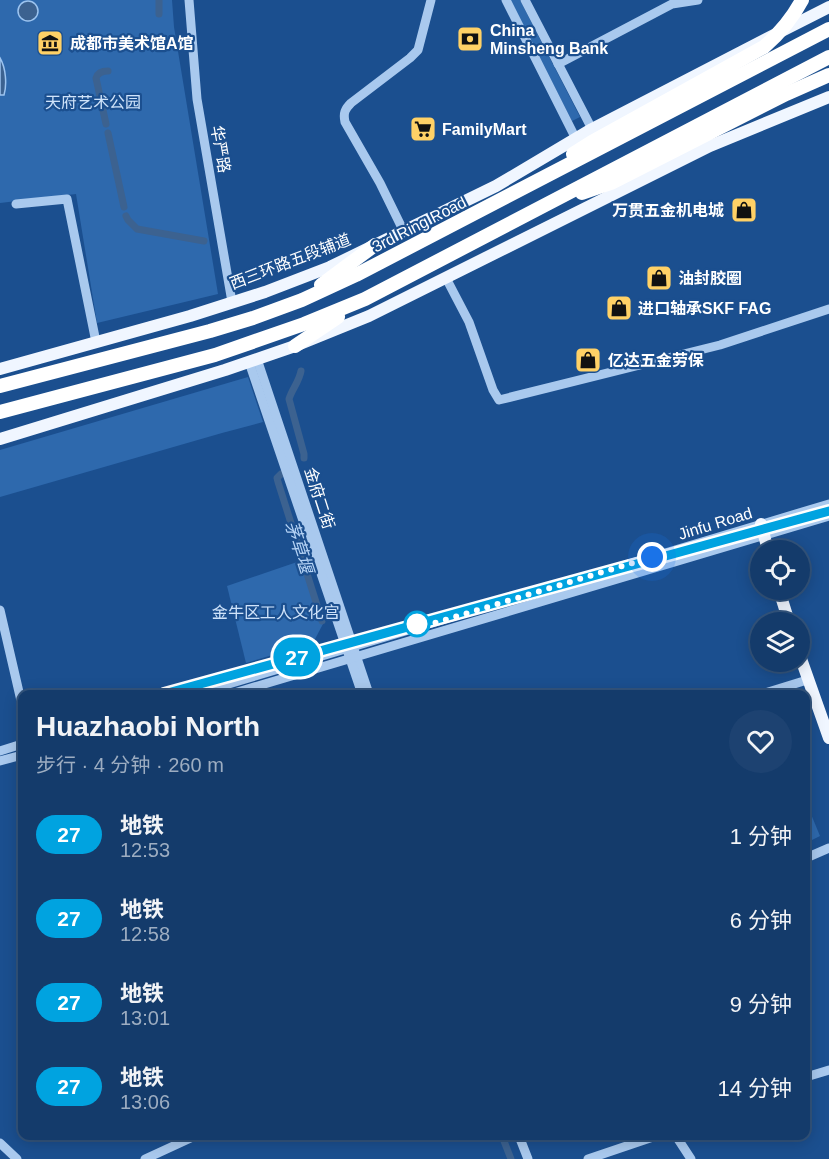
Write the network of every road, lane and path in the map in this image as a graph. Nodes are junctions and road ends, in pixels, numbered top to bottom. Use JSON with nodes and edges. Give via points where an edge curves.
{"nodes":[{"id":1,"x":189,"y":0,"type":"edge"},
{"id":2,"x":431,"y":0,"type":"edge"},
{"id":3,"x":506,"y":0,"type":"edge"},
{"id":4,"x":525,"y":0,"type":"edge"},
{"id":5,"x":698,"y":0,"type":"edge"},
{"id":6,"x":796,"y":0,"type":"edge"},
{"id":7,"x":802,"y":0,"type":"edge"},
{"id":8,"x":829,"y":7,"type":"edge"},
{"id":9,"x":829,"y":29,"type":"edge"},
{"id":10,"x":766,"y":39,"type":"junction"},
{"id":11,"x":829,"y":57,"type":"edge"},
{"id":12,"x":558,"y":64,"type":"junction"},
{"id":13,"x":829,"y":75,"type":"edge"},
{"id":14,"x":829,"y":80,"type":"edge"},
{"id":15,"x":786,"y":94,"type":"junction"},
{"id":16,"x":829,"y":97,"type":"edge"},
{"id":17,"x":592,"y":136,"type":"junction"},
{"id":18,"x":576,"y":139,"type":"junction"},
{"id":19,"x":518,"y":192,"type":"junction"},
{"id":20,"x":16,"y":204,"type":"dead end"},
{"id":21,"x":527,"y":214,"type":"junction"},
{"id":22,"x":403,"y":230,"type":"junction"},
{"id":23,"x":375,"y":244,"type":"junction"},
{"id":24,"x":446,"y":278,"type":"junction"},
{"id":25,"x":365,"y":299,"type":"junction"},
{"id":26,"x":302,"y":300,"type":"junction"},
{"id":27,"x":232,"y":302,"type":"junction"},
{"id":28,"x":829,"y":309,"type":"edge"},
{"id":29,"x":96,"y":342,"type":"junction"},
{"id":30,"x":295,"y":346,"type":"junction"},
{"id":31,"x":253,"y":360,"type":"junction"},
{"id":32,"x":0,"y":369,"type":"edge"},
{"id":33,"x":0,"y":386,"type":"edge"},
{"id":34,"x":30,"y":405,"type":"junction"},
{"id":35,"x":0,"y":412,"type":"edge"},
{"id":36,"x":0,"y":421,"type":"edge"},
{"id":37,"x":0,"y":439,"type":"edge"},
{"id":38,"x":829,"y":504,"type":"edge"},
{"id":39,"x":829,"y":516,"type":"edge"},
{"id":40,"x":763,"y":530,"type":"junction"},
{"id":41,"x":766,"y":540,"type":"edge"},
{"id":42,"x":0,"y":610,"type":"edge"},
{"id":43,"x":352,"y":653,"type":"junction"},
{"id":44,"x":805,"y":672,"type":"edge"},
{"id":45,"x":807,"y":680,"type":"junction"},
{"id":46,"x":19,"y":690,"type":"edge"},
{"id":47,"x":210,"y":690,"type":"edge"},
{"id":48,"x":243,"y":690,"type":"edge"},
{"id":49,"x":361,"y":690,"type":"edge"},
{"id":50,"x":367,"y":690,"type":"edge"},
{"id":51,"x":775,"y":690,"type":"edge"},
{"id":52,"x":829,"y":738,"type":"edge"},
{"id":53,"x":18,"y":745,"type":"edge"},
{"id":54,"x":0,"y":751,"type":"edge"},
{"id":55,"x":18,"y":756,"type":"edge"},
{"id":56,"x":0,"y":761,"type":"edge"},
{"id":57,"x":829,"y":848,"type":"edge"},
{"id":58,"x":810,"y":856,"type":"edge"},
{"id":59,"x":829,"y":1070,"type":"edge"},
{"id":60,"x":810,"y":1076,"type":"edge"},
{"id":61,"x":186,"y":1140,"type":"edge"},
{"id":62,"x":514,"y":1140,"type":"edge"},
{"id":63,"x":521,"y":1140,"type":"edge"},
{"id":64,"x":644,"y":1140,"type":"edge"},
{"id":65,"x":679,"y":1140,"type":"edge"},
{"id":66,"x":0,"y":1143,"type":"edge"},
{"id":67,"x":17,"y":1159,"type":"edge"},
{"id":68,"x":145,"y":1159,"type":"edge"},
{"id":69,"x":522,"y":1159,"type":"edge"},
{"id":70,"x":528,"y":1159,"type":"edge"},
{"id":71,"x":588,"y":1159,"type":"edge"},
{"id":72,"x":691,"y":1159,"type":"edge"}],
"edges":[{"from":1,"to":27,"type":"street","name":"华严路","via":[[197,99]]},
{"from":2,"to":22,"type":"street","via":[[418,50],[351,103],[344,116]]},
{"from":3,"to":18,"type":"street"},
{"from":4,"to":12,"type":"street"},
{"from":5,"to":12,"type":"street","via":[[672,4]]},
{"from":6,"to":10,"type":"street"},
{"from":7,"to":17,"type":"highway","via":[[793,17],[764,47]]},
{"from":8,"to":10,"type":"main road","name":"西三环路五段辅道"},
{"from":9,"to":19,"type":"highway","name":"3rd Ring Road"},
{"from":10,"to":17,"type":"main road","name":"西三环路五段辅道"},
{"from":11,"to":21,"type":"highway"},
{"from":12,"to":17,"type":"street"},
{"from":13,"to":15,"type":"highway"},
{"from":14,"to":15,"type":"highway"},
{"from":15,"to":21,"type":"highway","via":[[611,183]]},
{"from":16,"to":24,"type":"main road","via":[[710,146]]},
{"from":17,"to":18,"type":"main road","name":"西三环路五段辅道"},
{"from":17,"to":19,"type":"highway"},
{"from":18,"to":22,"type":"main road","name":"西三环路五段辅道","via":[[496,186]]},
{"from":19,"to":26,"type":"highway","name":"3rd Ring Road"},
{"from":20,"to":29,"type":"street","via":[[68,199]]},
{"from":21,"to":25,"type":"highway"},
{"from":22,"to":23,"type":"main road","name":"西三环路五段辅道"},
{"from":23,"to":26,"type":"highway"},
{"from":23,"to":27,"type":"main road","name":"西三环路五段辅道","via":[[330,267]]},
{"from":24,"to":28,"type":"street","via":[[469,322],[499,400],[720,345]]},
{"from":24,"to":30,"type":"main road","via":[[369,316]]},
{"from":25,"to":30,"type":"highway"},
{"from":25,"to":34,"type":"highway","via":[[215,355]]},
{"from":26,"to":33,"type":"highway","name":"3rd Ring Road","via":[[253,318]]},
{"from":27,"to":29,"type":"main road","name":"西三环路五段辅道"},
{"from":29,"to":32,"type":"main road","name":"西三环路五段辅道"},
{"from":30,"to":31,"type":"main road"},
{"from":31,"to":37,"type":"main road"},
{"from":31,"to":43,"type":"street","name":"金府二街","via":[[289,482]]},
{"from":34,"to":35,"type":"highway"},
{"from":34,"to":36,"type":"highway"},
{"from":38,"to":40,"type":"street","name":"Jinfu Road"},
{"from":39,"to":40,"type":"street","name":"Jinfu Road"},
{"from":40,"to":41,"type":"main road"},
{"from":40,"to":43,"type":"street","name":"Jinfu Road"},
{"from":42,"to":46,"type":"street"},
{"from":43,"to":47,"type":"street","name":"Jinfu Road"},
{"from":43,"to":48,"type":"street","name":"Jinfu Road"},
{"from":43,"to":49,"type":"street"},
{"from":43,"to":50,"type":"street"},
{"from":44,"to":45,"type":"main road"},
{"from":45,"to":51,"type":"street"},
{"from":45,"to":52,"type":"main road"},
{"from":53,"to":54,"type":"street"},
{"from":55,"to":56,"type":"street"},
{"from":57,"to":58,"type":"street"},
{"from":59,"to":60,"type":"street"},
{"from":61,"to":68,"type":"street"},
{"from":62,"to":69,"type":"street"},
{"from":63,"to":70,"type":"street"},
{"from":64,"to":71,"type":"street"},
{"from":65,"to":72,"type":"street"},
{"from":66,"to":67,"type":"street"}]}
